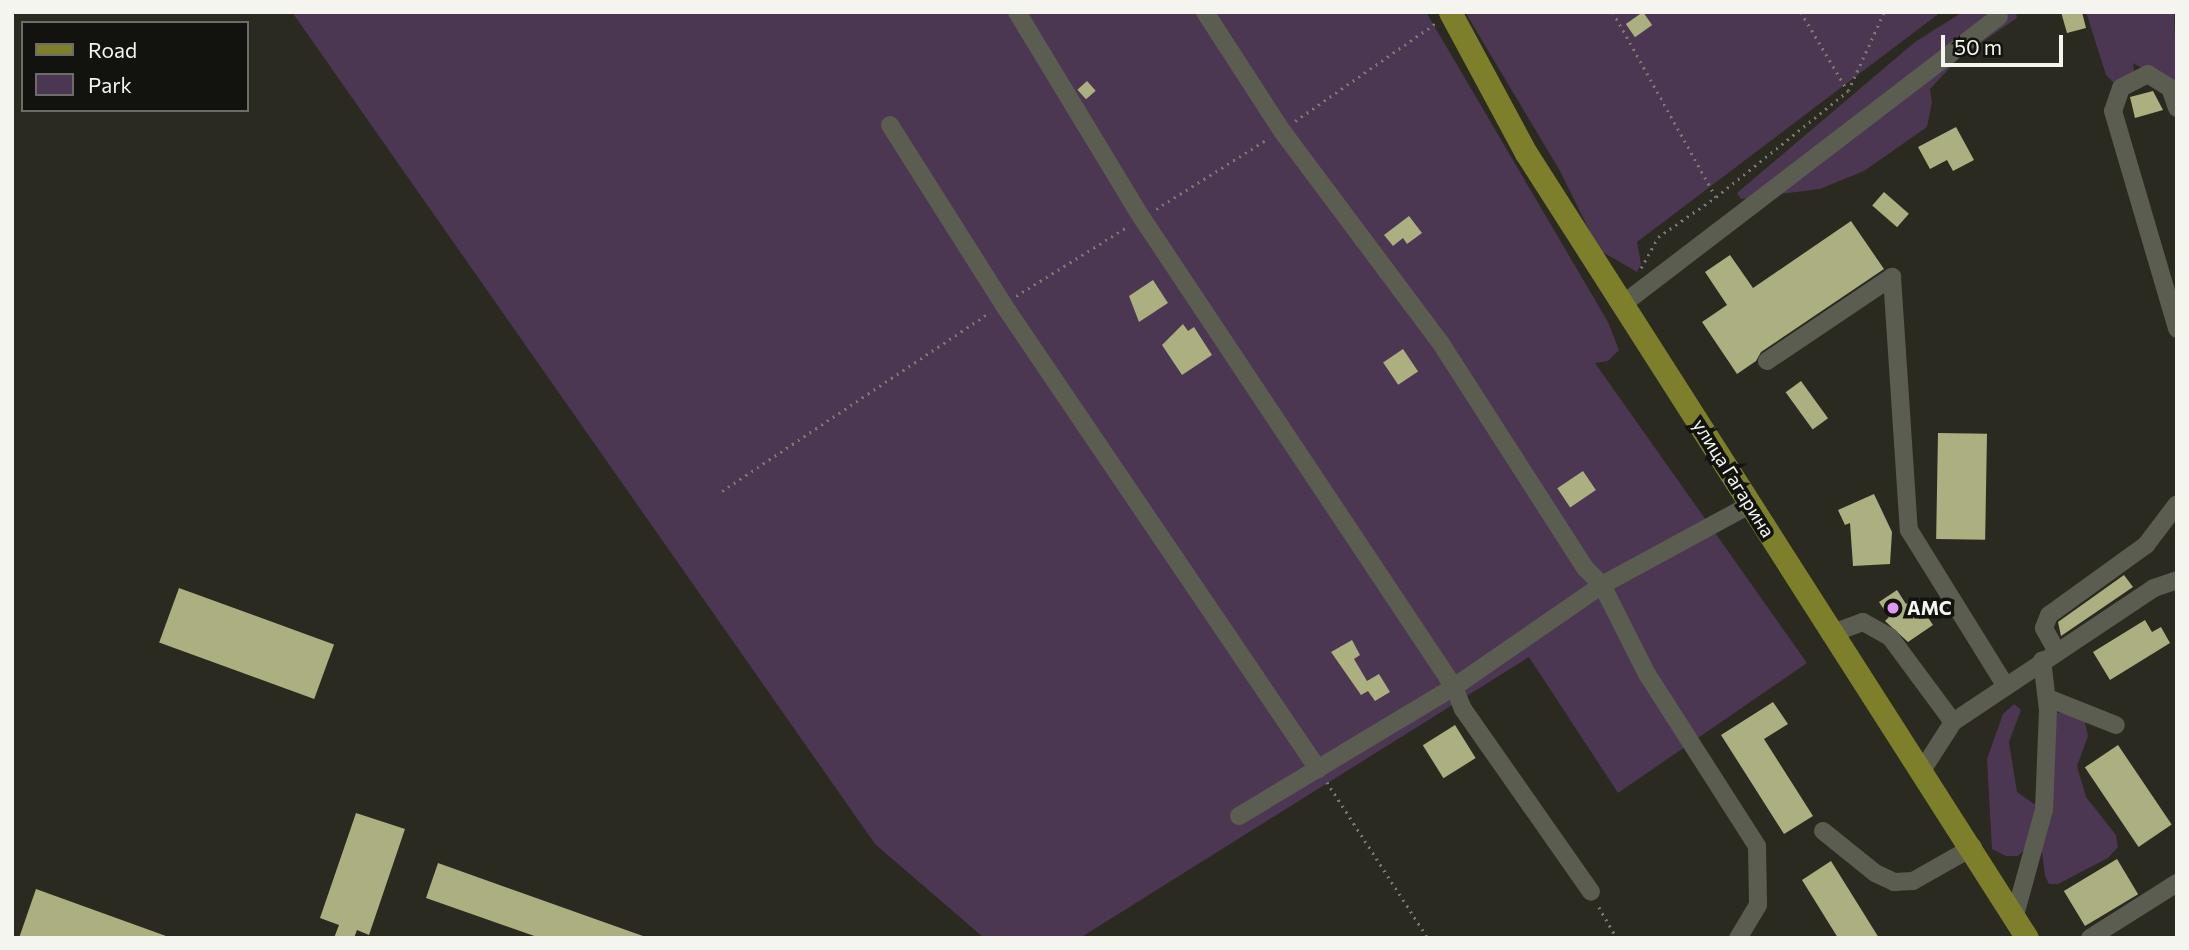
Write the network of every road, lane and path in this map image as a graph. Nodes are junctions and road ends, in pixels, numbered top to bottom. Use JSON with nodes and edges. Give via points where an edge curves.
{"nodes":[{"id":1,"x":1017,"y":12,"type":"edge"},
{"id":2,"x":1205,"y":12,"type":"edge"},
{"id":3,"x":1614,"y":12,"type":"edge"},
{"id":4,"x":1801,"y":12,"type":"edge"},
{"id":5,"x":1884,"y":12,"type":"edge"},
{"id":6,"x":1450,"y":13,"type":"edge"},
{"id":7,"x":1999,"y":17,"type":"dead end"},
{"id":8,"x":1848,"y":91,"type":"junction"},
{"id":9,"x":2177,"y":108,"type":"edge"},
{"id":10,"x":890,"y":125,"type":"dead end"},
{"id":11,"x":1282,"y":131,"type":"junction"},
{"id":12,"x":1716,"y":197,"type":"junction"},
{"id":13,"x":1142,"y":218,"type":"junction"},
{"id":14,"x":1644,"y":288,"type":"junction"},
{"id":15,"x":1003,"y":304,"type":"junction"},
{"id":16,"x":1623,"y":304,"type":"junction"},
{"id":17,"x":2177,"y":329,"type":"edge"},
{"id":18,"x":1767,"y":361,"type":"dead end"},
{"id":19,"x":722,"y":491,"type":"dead end"},
{"id":20,"x":1751,"y":504,"type":"junction"},
{"id":21,"x":2177,"y":504,"type":"edge"},
{"id":22,"x":2176,"y":579,"type":"edge"},
{"id":23,"x":1602,"y":586,"type":"junction"},
{"id":24,"x":1830,"y":634,"type":"junction"},
{"id":25,"x":2049,"y":655,"type":"junction"},
{"id":26,"x":2005,"y":685,"type":"junction"},
{"id":27,"x":1454,"y":687,"type":"junction"},
{"id":28,"x":2048,"y":698,"type":"junction"},
{"id":29,"x":1953,"y":722,"type":"junction"},
{"id":30,"x":2116,"y":725,"type":"dead end"},
{"id":31,"x":1318,"y":769,"type":"junction"},
{"id":32,"x":1923,"y":769,"type":"junction"},
{"id":33,"x":1239,"y":816,"type":"dead end"},
{"id":34,"x":1823,"y":831,"type":"dead end"},
{"id":35,"x":1973,"y":847,"type":"junction"},
{"id":36,"x":2177,"y":883,"type":"edge"},
{"id":37,"x":1591,"y":892,"type":"joint"},
{"id":38,"x":2015,"y":915,"type":"junction"},
{"id":39,"x":1428,"y":938,"type":"edge"},
{"id":40,"x":1617,"y":938,"type":"edge"},
{"id":41,"x":1738,"y":938,"type":"edge"},
{"id":42,"x":2027,"y":938,"type":"edge"},
{"id":43,"x":2090,"y":938,"type":"edge"}],
"edges":[{"from":1,"to":13,"type":"street"},
{"from":2,"to":11,"type":"street"},
{"from":3,"to":12,"type":"path"},
{"from":4,"to":8,"type":"path"},
{"from":5,"to":8,"type":"path"},
{"from":6,"to":11,"type":"path"},
{"from":6,"to":16,"type":"main road","name":"улица Гагарина","via":[[1526,153]]},
{"from":7,"to":14,"type":"street"},
{"from":8,"to":12,"type":"path"},
{"from":9,"to":17,"type":"street","via":[[2170,88],[2148,74],[2121,88],[2113,111]]},
{"from":10,"to":15,"type":"street"},
{"from":11,"to":13,"type":"path"},
{"from":11,"to":23,"type":"street","via":[[1440,342],[1585,568]]},
{"from":12,"to":14,"type":"path","via":[[1658,237],[1641,264]]},
{"from":13,"to":15,"type":"path"},
{"from":13,"to":27,"type":"street"},
{"from":14,"to":16,"type":"street"},
{"from":15,"to":19,"type":"path"},
{"from":15,"to":31,"type":"street"},
{"from":16,"to":20,"type":"main road","name":"улица Гагарина"},
{"from":18,"to":26,"type":"street","via":[[1892,277],[1909,530]]},
{"from":20,"to":23,"type":"street"},
{"from":20,"to":24,"type":"main road","name":"улица Гагарина"},
{"from":21,"to":25,"type":"street","via":[[2146,545],[2049,615],[2044,628]]},
{"from":22,"to":25,"type":"street","via":[[2154,588]]},
{"from":23,"to":27,"type":"street"},
{"from":23,"to":41,"type":"street","via":[[1647,674],[1757,846],[1758,905]]},
{"from":24,"to":29,"type":"street","via":[[1863,622],[1890,637]]},
{"from":24,"to":32,"type":"main road","name":"улица Гагарина"},
{"from":25,"to":26,"type":"street"},
{"from":25,"to":28,"type":"street"},
{"from":26,"to":29,"type":"street"},
{"from":27,"to":31,"type":"street"},
{"from":27,"to":37,"type":"street","via":[[1463,709]]},
{"from":28,"to":30,"type":"street","via":[[2073,704]]},
{"from":28,"to":38,"type":"street","via":[[2044,810]]},
{"from":29,"to":32,"type":"street"},
{"from":31,"to":33,"type":"street"},
{"from":31,"to":39,"type":"path"},
{"from":32,"to":35,"type":"main road","name":"улица Гагарина"},
{"from":34,"to":35,"type":"street","via":[[1875,873],[1894,882],[1913,881]]},
{"from":35,"to":38,"type":"main road","name":"улица Гагарина"},
{"from":36,"to":43,"type":"street"},
{"from":37,"to":40,"type":"path"},
{"from":38,"to":42,"type":"main road","name":"улица Гагарина"}]}
